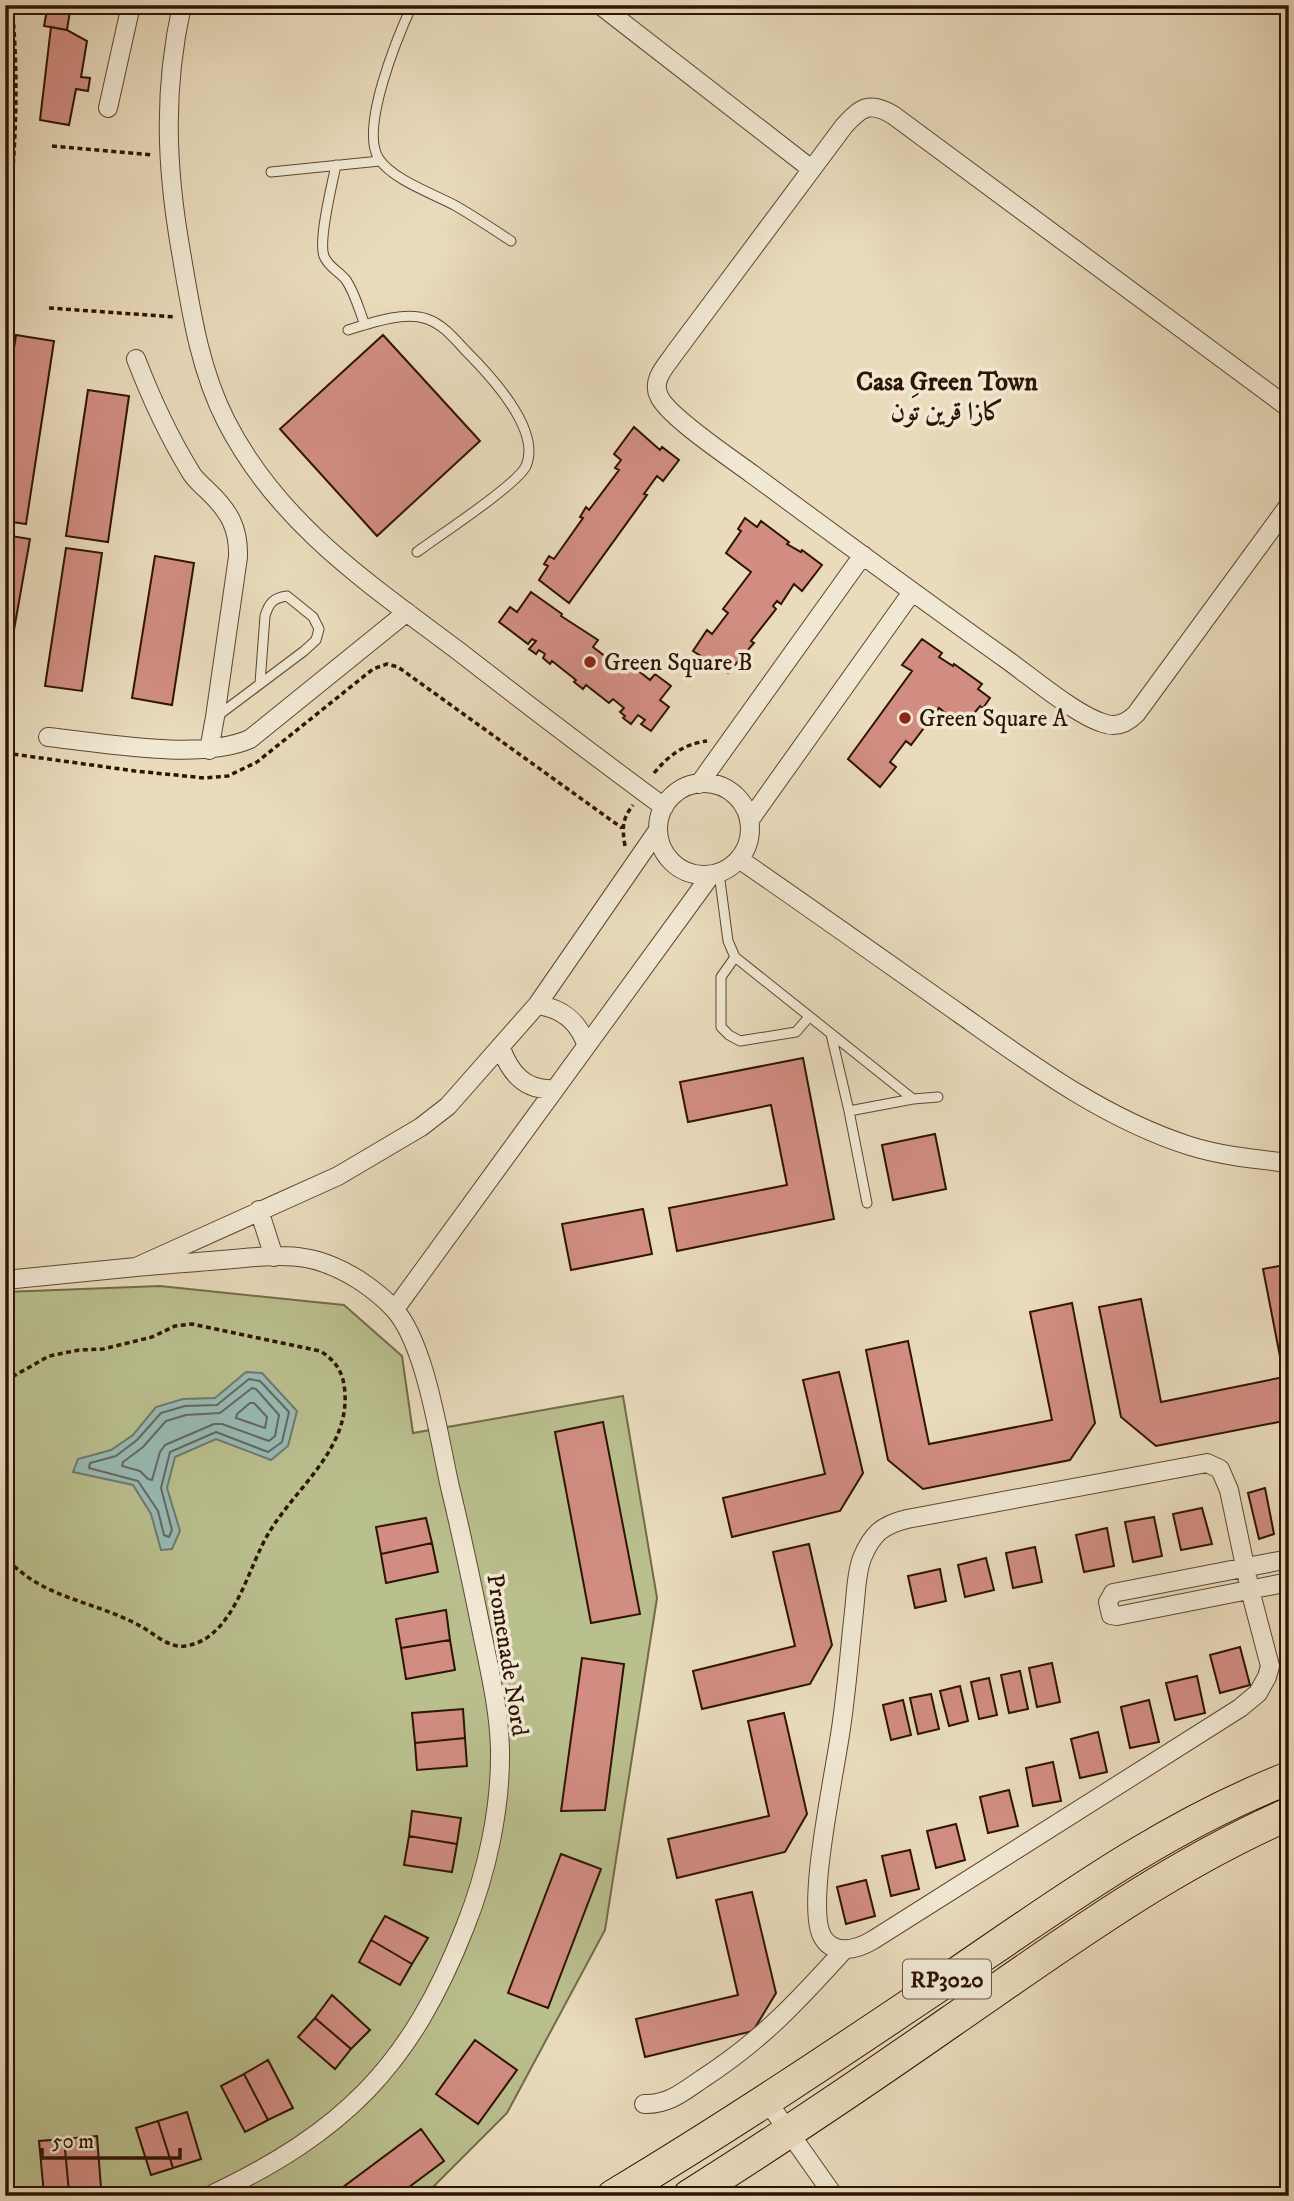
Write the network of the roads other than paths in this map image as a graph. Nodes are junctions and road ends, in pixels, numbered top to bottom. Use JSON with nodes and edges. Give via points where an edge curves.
{"nodes":[{"id":1,"x":131,"y":5,"type":"edge"},
{"id":2,"x":182,"y":5,"type":"edge"},
{"id":3,"x":412,"y":5,"type":"edge"},
{"id":4,"x":600,"y":5,"type":"edge"},
{"id":5,"x":108,"y":108,"type":"dead end"},
{"id":6,"x":380,"y":161,"type":"junction"},
{"id":7,"x":336,"y":165,"type":"junction"},
{"id":8,"x":810,"y":169,"type":"junction"},
{"id":9,"x":271,"y":172,"type":"dead end"},
{"id":10,"x":511,"y":241,"type":"dead end"},
{"id":11,"x":365,"y":325,"type":"junction"},
{"id":12,"x":348,"y":330,"type":"dead end"},
{"id":13,"x":136,"y":359,"type":"dead end"},
{"id":14,"x":1289,"y":408,"type":"edge"},
{"id":15,"x":1286,"y":514,"type":"edge"},
{"id":16,"x":417,"y":552,"type":"dead end"},
{"id":17,"x":863,"y":555,"type":"junction"},
{"id":18,"x":912,"y":592,"type":"junction"},
{"id":19,"x":407,"y":612,"type":"junction"},
{"id":20,"x":260,"y":683,"type":"junction"},
{"id":21,"x":215,"y":717,"type":"junction"},
{"id":22,"x":48,"y":737,"type":"dead end"},
{"id":23,"x":209,"y":750,"type":"junction"},
{"id":24,"x":699,"y":784,"type":"junction"},
{"id":25,"x":664,"y":807,"type":"junction"},
{"id":26,"x":749,"y":821,"type":"junction"},
{"id":27,"x":658,"y":830,"type":"junction"},
{"id":28,"x":738,"y":859,"type":"junction"},
{"id":29,"x":715,"y":874,"type":"junction"},
{"id":30,"x":736,"y":957,"type":"junction"},
{"id":31,"x":537,"y":1005,"type":"junction"},
{"id":32,"x":809,"y":1017,"type":"junction"},
{"id":33,"x":831,"y":1034,"type":"junction"},
{"id":34,"x":586,"y":1044,"type":"junction"},
{"id":35,"x":501,"y":1048,"type":"junction"},
{"id":36,"x":554,"y":1089,"type":"junction"},
{"id":37,"x":937,"y":1097,"type":"dead end"},
{"id":38,"x":913,"y":1099,"type":"junction"},
{"id":39,"x":849,"y":1111,"type":"junction"},
{"id":40,"x":1289,"y":1163,"type":"edge"},
{"id":41,"x":867,"y":1203,"type":"dead end"},
{"id":42,"x":259,"y":1210,"type":"junction"},
{"id":43,"x":274,"y":1257,"type":"junction"},
{"id":44,"x":136,"y":1267,"type":"junction"},
{"id":45,"x":5,"y":1280,"type":"edge"},
{"id":46,"x":395,"y":1309,"type":"junction"},
{"id":47,"x":1289,"y":1559,"type":"edge"},
{"id":48,"x":1246,"y":1568,"type":"junction"},
{"id":49,"x":1289,"y":1582,"type":"edge"},
{"id":50,"x":1250,"y":1590,"type":"junction"},
{"id":51,"x":1289,"y":1778,"type":"edge"},
{"id":52,"x":1289,"y":1814,"type":"edge"},
{"id":53,"x":844,"y":1950,"type":"junction"},
{"id":54,"x":767,"y":2101,"type":"junction"},
{"id":55,"x":644,"y":2104,"type":"dead end"},
{"id":56,"x":789,"y":2133,"type":"junction"},
{"id":57,"x":209,"y":2196,"type":"edge"},
{"id":58,"x":613,"y":2196,"type":"edge"},
{"id":59,"x":689,"y":2196,"type":"edge"},
{"id":60,"x":834,"y":2196,"type":"edge"}],
"edges":[{"from":1,"to":5,"type":"street"},
{"from":2,"to":19,"type":"street","via":[[168,99],[169,156],[179,240],[202,358],[225,420],[256,472],[324,547]]},
{"from":3,"to":6,"type":"lane","via":[[387,72],[372,131]]},
{"from":4,"to":8,"type":"street"},
{"from":6,"to":7,"type":"lane"},
{"from":6,"to":10,"type":"lane"},
{"from":7,"to":9,"type":"lane"},
{"from":7,"to":11,"type":"lane","via":[[323,253],[352,289]]},
{"from":8,"to":14,"type":"street","via":[[853,115],[865,108],[884,109]]},
{"from":8,"to":17,"type":"street","via":[[674,354],[656,390],[664,405],[700,435]]},
{"from":11,"to":12,"type":"lane"},
{"from":11,"to":16,"type":"lane","via":[[415,316],[438,324],[496,383],[518,417],[529,446],[525,468],[518,477]]},
{"from":13,"to":21,"type":"street","via":[[192,475],[221,503],[236,526],[238,557]]},
{"from":15,"to":18,"type":"street","via":[[1145,702],[1130,720],[1119,725],[1103,723],[1080,711]]},
{"from":17,"to":18,"type":"street"},
{"from":17,"to":24,"type":"street"},
{"from":18,"to":26,"type":"street"},
{"from":19,"to":23,"type":"street","via":[[250,739]]},
{"from":19,"to":25,"type":"street"},
{"from":20,"to":20,"type":"lane","via":[[268,605],[276,597],[287,596],[313,617],[319,629],[316,640]]},
{"from":20,"to":21,"type":"lane"},
{"from":21,"to":23,"type":"street"},
{"from":22,"to":23,"type":"street"},
{"from":24,"to":25,"type":"street","via":[[682,789]]},
{"from":24,"to":26,"type":"street","via":[[731,792]]},
{"from":25,"to":27,"type":"street"},
{"from":26,"to":28,"type":"street","via":[[749,837]]},
{"from":27,"to":29,"type":"street","via":[[661,846],[674,865],[688,873]]},
{"from":27,"to":31,"type":"street"},
{"from":28,"to":29,"type":"street"},
{"from":28,"to":40,"type":"street","via":[[1047,1075],[1105,1110],[1198,1149]]},
{"from":29,"to":30,"type":"lane","via":[[728,941]]},
{"from":29,"to":34,"type":"street"},
{"from":30,"to":32,"type":"lane"},
{"from":30,"to":32,"type":"lane","via":[[721,977],[721,1027],[729,1035],[740,1041],[796,1032]]},
{"from":31,"to":34,"type":"street","via":[[571,1019]]},
{"from":31,"to":35,"type":"street"},
{"from":32,"to":33,"type":"lane"},
{"from":33,"to":38,"type":"lane"},
{"from":33,"to":39,"type":"lane"},
{"from":34,"to":36,"type":"street"},
{"from":35,"to":36,"type":"street","via":[[518,1079]]},
{"from":35,"to":42,"type":"street","via":[[448,1105],[410,1135],[338,1176]]},
{"from":36,"to":46,"type":"street"},
{"from":37,"to":38,"type":"lane"},
{"from":38,"to":39,"type":"lane"},
{"from":39,"to":41,"type":"lane"},
{"from":42,"to":43,"type":"street"},
{"from":42,"to":44,"type":"street"},
{"from":43,"to":44,"type":"street","name":"Promenade Nord"},
{"from":43,"to":46,"type":"street","name":"Promenade Nord","via":[[303,1258],[336,1268]]},
{"from":44,"to":45,"type":"street","name":"Promenade Nord"},
{"from":46,"to":57,"type":"street","name":"Promenade Nord","via":[[415,1341],[422,1368],[494,1692],[499,1767],[488,1857],[447,1973],[415,2032],[389,2067],[336,2119],[297,2149]]},
{"from":47,"to":48,"type":"street"},
{"from":48,"to":50,"type":"street"},
{"from":48,"to":50,"type":"street","via":[[1114,1593],[1108,1602],[1111,1615],[1116,1616]]},
{"from":48,"to":53,"type":"street","via":[[1224,1474],[1207,1463],[907,1518],[881,1529],[859,1568],[842,1723],[819,1868],[821,1936]]},
{"from":49,"to":50,"type":"street"},
{"from":50,"to":53,"type":"street","via":[[1270,1666],[1251,1699],[873,1940]]},
{"from":51,"to":54,"type":"highway","number":"RP3020","via":[[1150,1845]]},
{"from":52,"to":56,"type":"highway","number":"RP3020","via":[[1214,1850],[1079,1932]]},
{"from":53,"to":55,"type":"street","via":[[776,2024],[735,2058],[668,2101]]},
{"from":54,"to":56,"type":"street"},
{"from":54,"to":58,"type":"highway","number":"RP3020"},
{"from":56,"to":59,"type":"highway","number":"RP3020"},
{"from":56,"to":60,"type":"street"}]}
